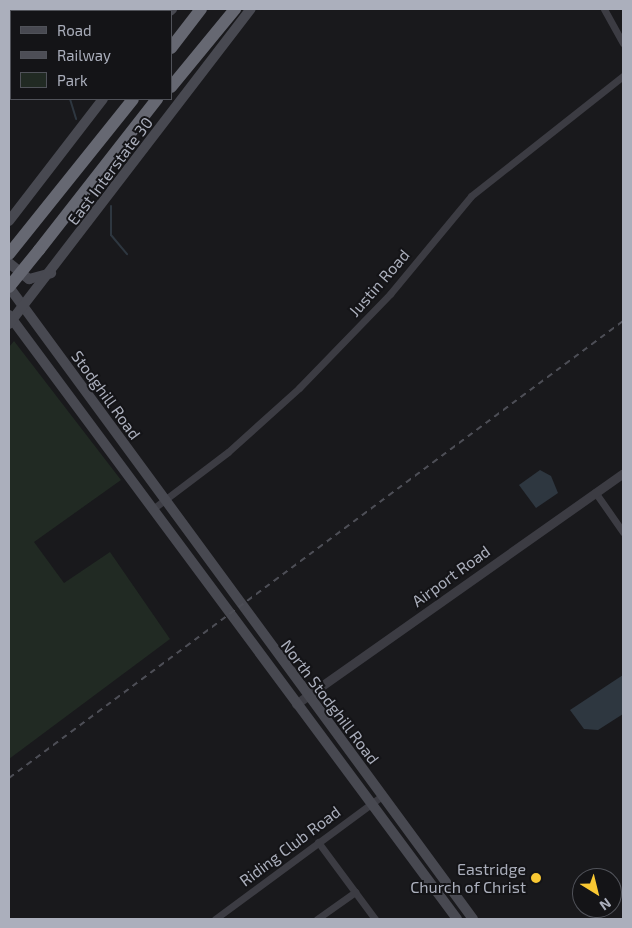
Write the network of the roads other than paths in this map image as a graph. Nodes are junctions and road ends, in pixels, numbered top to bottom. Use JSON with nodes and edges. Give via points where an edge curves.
{"nodes":[{"id":1,"x":190,"y":9,"type":"edge"},
{"id":2,"x":201,"y":9,"type":"edge"},
{"id":3,"x":226,"y":9,"type":"edge"},
{"id":4,"x":235,"y":9,"type":"edge"},
{"id":5,"x":251,"y":9,"type":"edge"},
{"id":6,"x":604,"y":9,"type":"edge"},
{"id":7,"x":172,"y":35,"type":"edge"},
{"id":8,"x":623,"y":43,"type":"edge"},
{"id":9,"x":172,"y":47,"type":"edge"},
{"id":10,"x":623,"y":76,"type":"edge"},
{"id":11,"x":172,"y":79,"type":"edge"},
{"id":12,"x":172,"y":86,"type":"edge"},
{"id":13,"x":102,"y":100,"type":"edge"},
{"id":14,"x":132,"y":100,"type":"edge"},
{"id":15,"x":156,"y":100,"type":"edge"},
{"id":16,"x":161,"y":100,"type":"edge"},
{"id":17,"x":126,"y":138,"type":"junction"},
{"id":18,"x":9,"y":221,"type":"edge"},
{"id":19,"x":9,"y":254,"type":"edge"},
{"id":20,"x":9,"y":263,"type":"edge"},
{"id":21,"x":52,"y":273,"type":"junction"},
{"id":22,"x":9,"y":287,"type":"edge"},
{"id":23,"x":24,"y":307,"type":"junction"},
{"id":24,"x":10,"y":320,"type":"edge"},
{"id":25,"x":623,"y":473,"type":"edge"},
{"id":26,"x":595,"y":492,"type":"junction"},
{"id":27,"x":164,"y":501,"type":"junction"},
{"id":28,"x":154,"y":508,"type":"junction"},
{"id":29,"x":623,"y":532,"type":"edge"},
{"id":30,"x":307,"y":697,"type":"junction"},
{"id":31,"x":296,"y":704,"type":"junction"},
{"id":32,"x":382,"y":796,"type":"junction"},
{"id":33,"x":372,"y":804,"type":"junction"},
{"id":34,"x":318,"y":842,"type":"junction"},
{"id":35,"x":355,"y":892,"type":"junction"},
{"id":36,"x":215,"y":919,"type":"edge"},
{"id":37,"x":317,"y":919,"type":"edge"},
{"id":38,"x":375,"y":919,"type":"edge"},
{"id":39,"x":458,"y":919,"type":"edge"},
{"id":40,"x":473,"y":919,"type":"edge"}],
"edges":[{"from":1,"to":7,"type":"highway"},
{"from":2,"to":9,"type":"highway"},
{"from":3,"to":11,"type":"highway"},
{"from":4,"to":12,"type":"highway"},
{"from":5,"to":21,"type":"main road","name":"East Interstate 30"},
{"from":6,"to":8,"type":"street"},
{"from":10,"to":27,"type":"street","name":"Justin Road","via":[[471,196],[390,294],[312,376],[228,452]]},
{"from":13,"to":18,"type":"main road"},
{"from":14,"to":19,"type":"highway"},
{"from":15,"to":17,"type":"highway"},
{"from":16,"to":17,"type":"highway"},
{"from":17,"to":22,"type":"highway","bridge":true},
{"from":20,"to":21,"type":"main road","via":[[29,279]]},
{"from":21,"to":23,"type":"main road","name":"East Interstate 30"},
{"from":22,"to":23,"type":"main road","name":"Stodghill Road"},
{"from":23,"to":24,"type":"main road","name":"East Interstate 30"},
{"from":23,"to":27,"type":"main road","name":"Stodghill Road"},
{"from":24,"to":28,"type":"main road","name":"Stodghill Road"},
{"from":25,"to":26,"type":"street","name":"Airport Road"},
{"from":26,"to":29,"type":"street"},
{"from":26,"to":30,"type":"street","name":"Airport Road"},
{"from":27,"to":28,"type":"street","name":"Justin Road"},
{"from":27,"to":30,"type":"main road","name":"North Stodghill Road"},
{"from":28,"to":31,"type":"main road","name":"North Stodghill Road"},
{"from":30,"to":31,"type":"street","name":"Airport Road"},
{"from":30,"to":32,"type":"main road","name":"North Stodghill Road"},
{"from":31,"to":33,"type":"main road","name":"North Stodghill Road"},
{"from":32,"to":33,"type":"street","name":"Riding Club Road"},
{"from":32,"to":40,"type":"main road","name":"North Stodghill Road"},
{"from":33,"to":34,"type":"street","name":"Riding Club Road"},
{"from":33,"to":39,"type":"main road","name":"North Stodghill Road"},
{"from":34,"to":35,"type":"street"},
{"from":34,"to":36,"type":"street","name":"Riding Club Road"},
{"from":35,"to":37,"type":"street"},
{"from":35,"to":38,"type":"street"}]}
